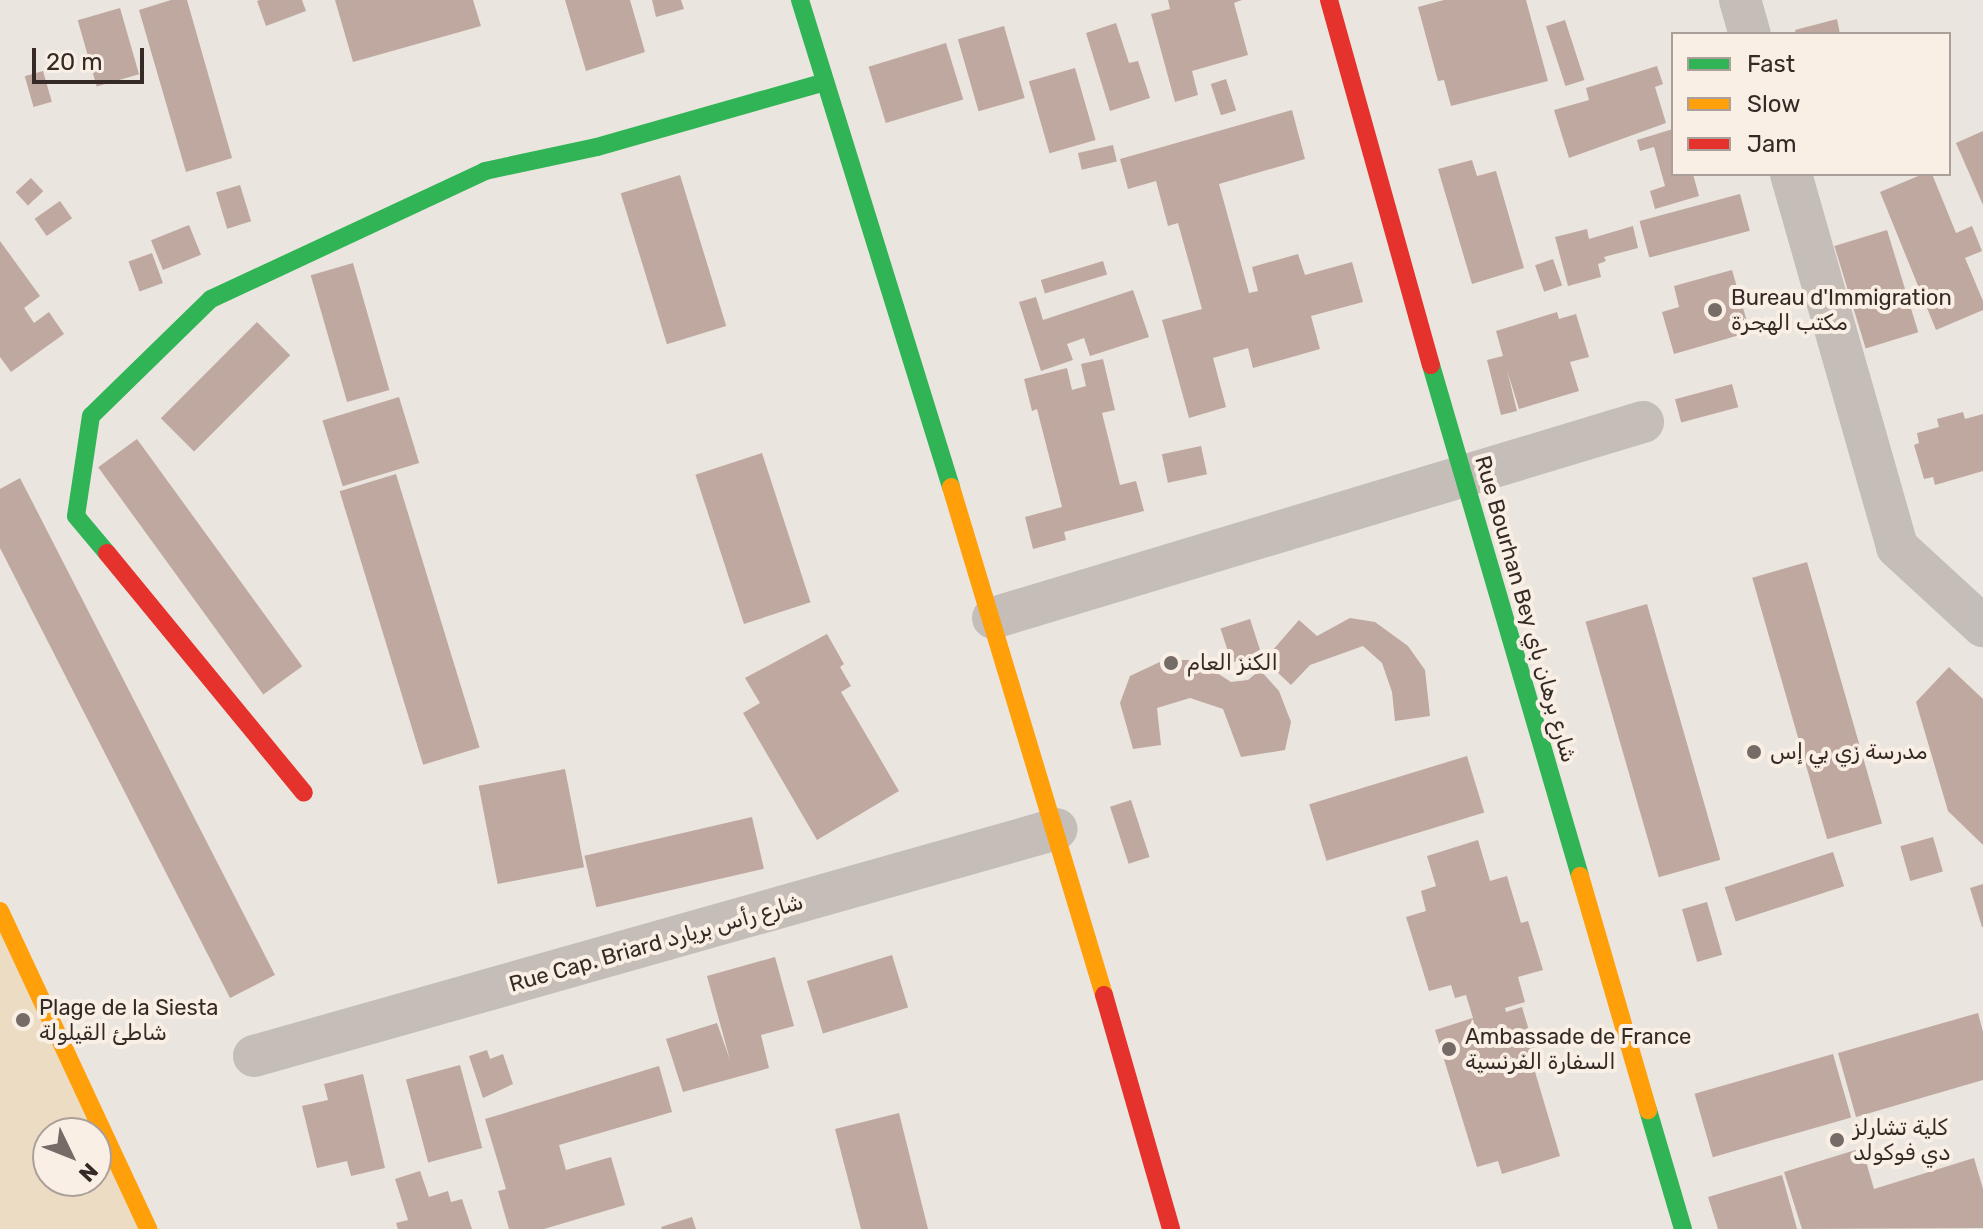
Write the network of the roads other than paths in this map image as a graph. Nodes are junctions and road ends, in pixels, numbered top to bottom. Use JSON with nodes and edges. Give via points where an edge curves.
{"nodes":[{"id":1,"x":800,"y":0,"type":"edge"},
{"id":2,"x":1329,"y":0,"type":"edge"},
{"id":3,"x":1740,"y":0,"type":"edge"},
{"id":4,"x":1749,"y":32,"type":"edge"},
{"id":5,"x":825,"y":82,"type":"junction"},
{"id":6,"x":1792,"y":176,"type":"edge"},
{"id":7,"x":1643,"y":422,"type":"dead end"},
{"id":8,"x":1463,"y":479,"type":"junction"},
{"id":9,"x":993,"y":618,"type":"junction"},
{"id":10,"x":1983,"y":626,"type":"edge"},
{"id":11,"x":304,"y":793,"type":"dead end"},
{"id":12,"x":1057,"y":829,"type":"junction"},
{"id":13,"x":0,"y":911,"type":"edge"},
{"id":14,"x":254,"y":1056,"type":"dead end"},
{"id":15,"x":148,"y":1229,"type":"edge"},
{"id":16,"x":1171,"y":1229,"type":"edge"},
{"id":17,"x":1683,"y":1229,"type":"edge"}],
"edges":[{"from":1,"to":5,"type":"street"},
{"from":2,"to":8,"type":"street","name":"Rue Bourhan Bey شارع برهان باي"},
{"from":3,"to":4,"type":"street"},
{"from":5,"to":9,"type":"street"},
{"from":5,"to":11,"type":"street","via":[[597,147],[485,171],[211,299],[91,416],[76,516]]},
{"from":6,"to":10,"type":"street","via":[[1897,547]]},
{"from":7,"to":8,"type":"street"},
{"from":8,"to":9,"type":"street"},
{"from":8,"to":17,"type":"street","name":"Rue Bourhan Bey شارع برهان باي"},
{"from":9,"to":12,"type":"street"},
{"from":12,"to":14,"type":"street","name":"Rue Cap. Briard شارع رأس بريارد"},
{"from":12,"to":16,"type":"street"},
{"from":13,"to":15,"type":"street"}]}
